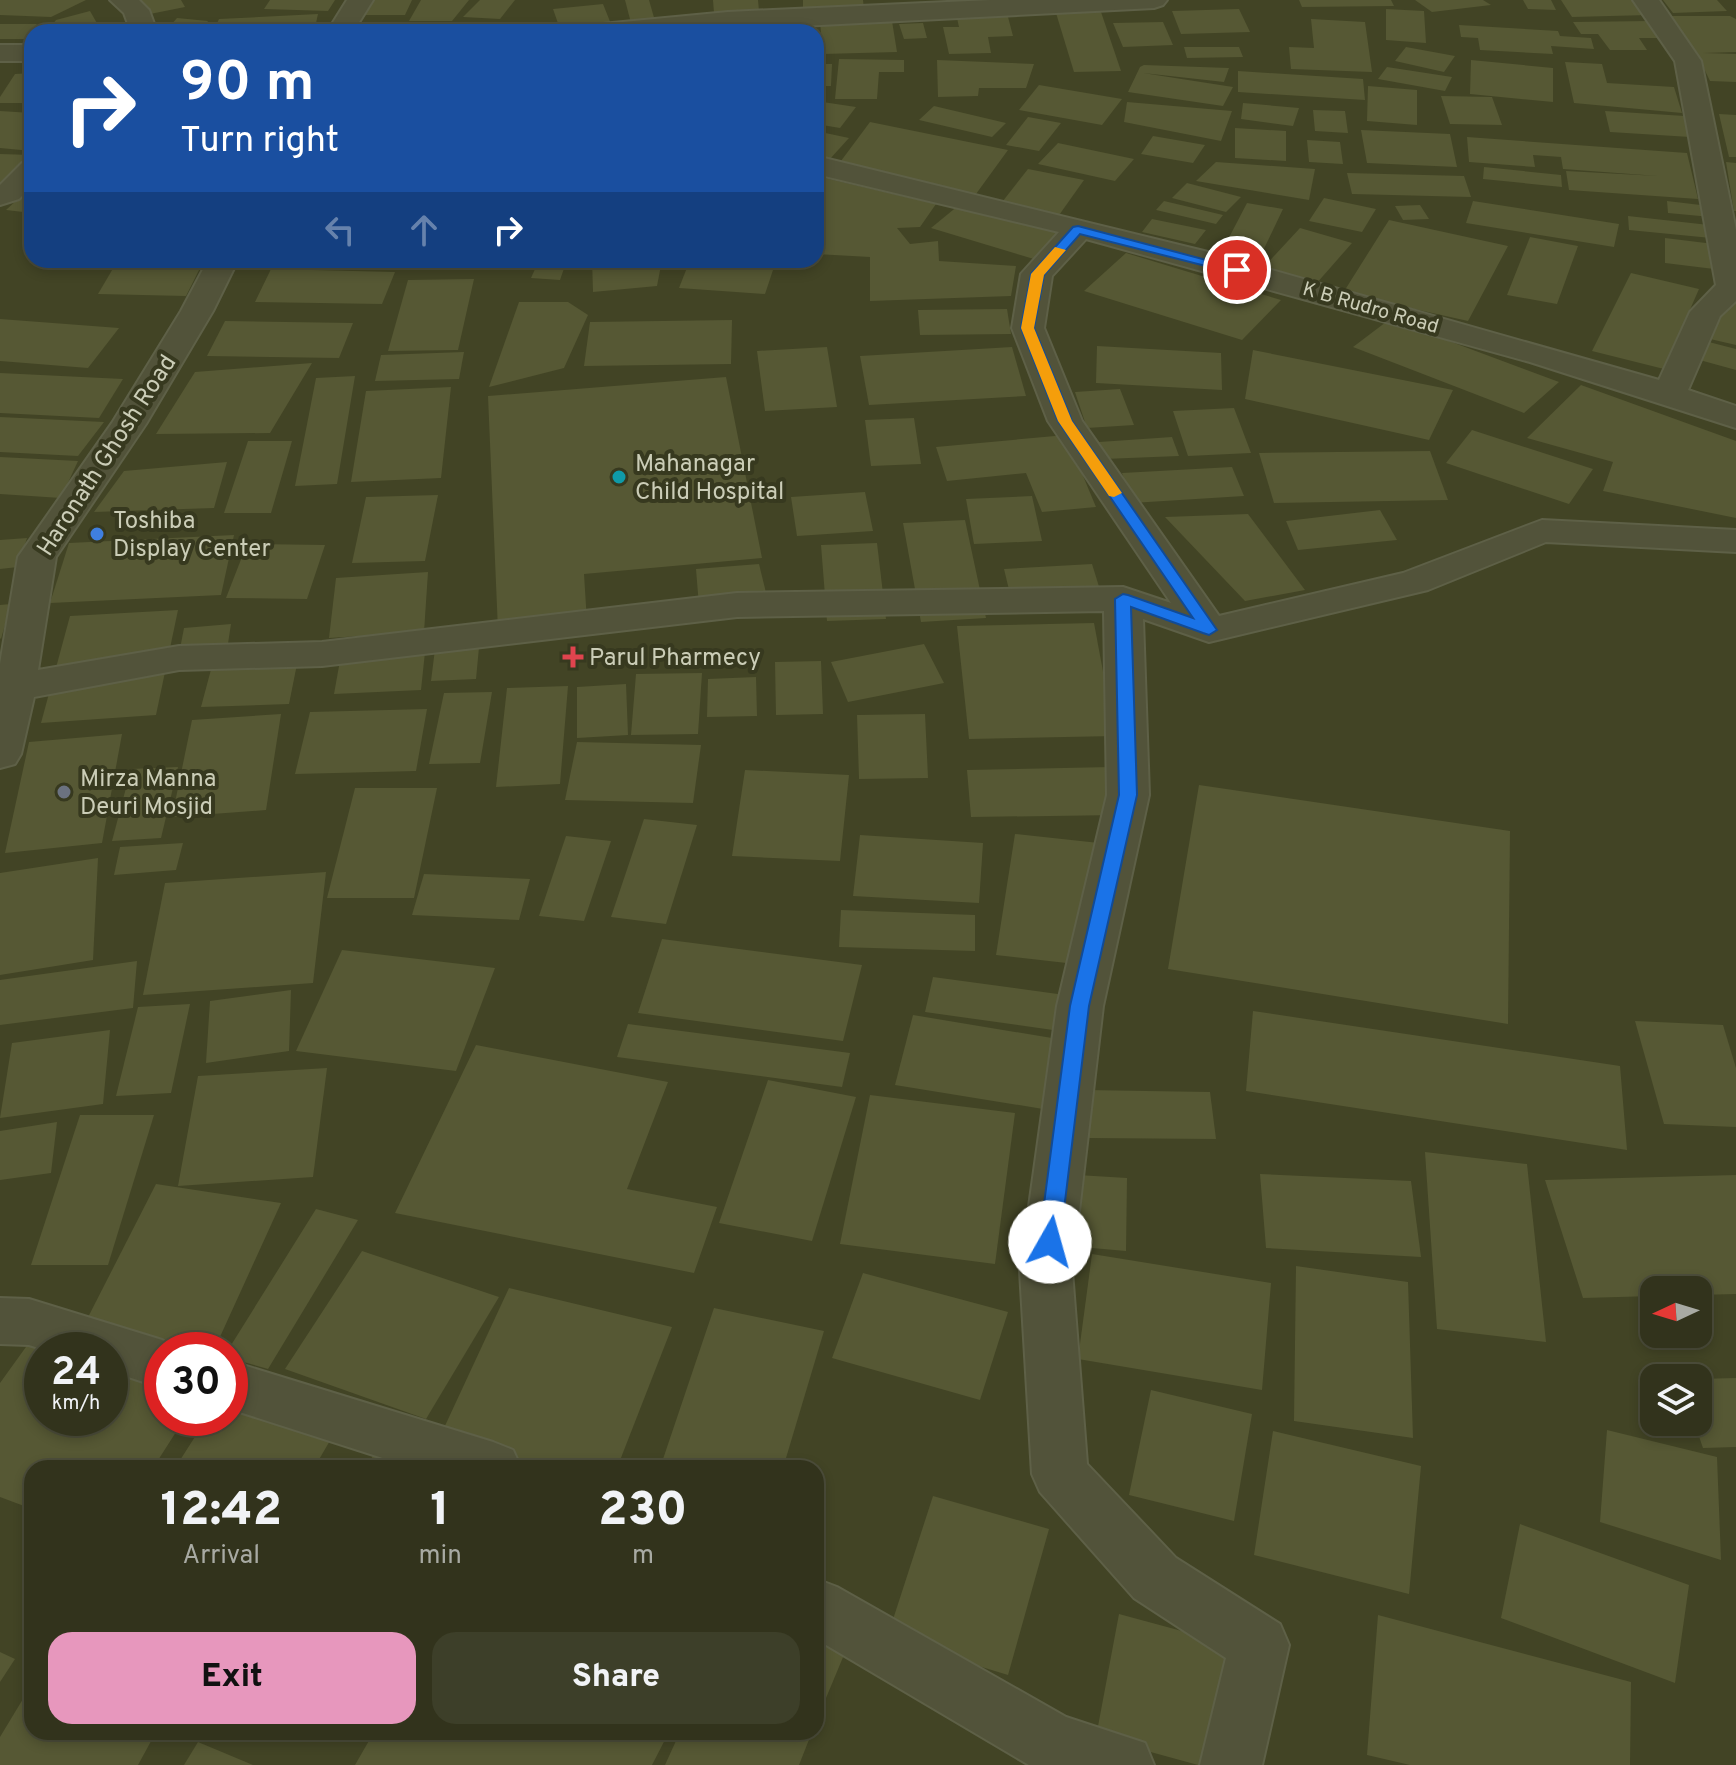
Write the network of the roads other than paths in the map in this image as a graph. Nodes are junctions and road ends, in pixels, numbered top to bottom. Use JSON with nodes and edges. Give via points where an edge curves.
{"nodes":[{"id":1,"x":123,"y":0,"type":"edge"},
{"id":2,"x":360,"y":0,"type":"edge"},
{"id":3,"x":1154,"y":0,"type":"edge"},
{"id":4,"x":1646,"y":0,"type":"edge"},
{"id":5,"x":141,"y":24,"type":"edge"},
{"id":6,"x":345,"y":24,"type":"edge"},
{"id":7,"x":711,"y":24,"type":"edge"},
{"id":8,"x":0,"y":53,"type":"edge"},
{"id":9,"x":24,"y":53,"type":"edge"},
{"id":10,"x":824,"y":167,"type":"edge"},
{"id":11,"x":24,"y":177,"type":"edge"},
{"id":12,"x":0,"y":196,"type":"edge"},
{"id":13,"x":1078,"y":230,"type":"junction"},
{"id":14,"x":219,"y":268,"type":"edge"},
{"id":15,"x":1670,"y":393,"type":"junction"},
{"id":16,"x":1736,"y":418,"type":"edge"},
{"id":17,"x":1736,"y":541,"type":"edge"},
{"id":18,"x":37,"y":557,"type":"junction"},
{"id":19,"x":0,"y":562,"type":"edge"},
{"id":20,"x":1123,"y":599,"type":"junction"},
{"id":21,"x":1209,"y":630,"type":"junction"},
{"id":22,"x":16,"y":687,"type":"junction"},
{"id":23,"x":0,"y":754,"type":"edge"},
{"id":24,"x":0,"y":1321,"type":"edge"},
{"id":25,"x":144,"y":1358,"type":"edge"},
{"id":26,"x":248,"y":1391,"type":"edge"},
{"id":27,"x":468,"y":1460,"type":"edge"},
{"id":28,"x":824,"y":1612,"type":"edge"},
{"id":29,"x":1123,"y":1765,"type":"edge"},
{"id":30,"x":1231,"y":1765,"type":"edge"}],
"edges":[{"from":1,"to":5,"type":"street","via":[[136,10]]},
{"from":2,"to":6,"type":"street"},
{"from":3,"to":7,"type":"street"},
{"from":4,"to":15,"type":"street","via":[[1688,61],[1732,287],[1706,312]]},
{"from":8,"to":9,"type":"street"},
{"from":10,"to":13,"type":"street","name":"K B Rudro Road"},
{"from":11,"to":12,"type":"street"},
{"from":13,"to":15,"type":"street","name":"K B Rudro Road","via":[[1310,289]]},
{"from":13,"to":21,"type":"street","via":[[1037,274],[1028,328],[1065,421]]},
{"from":14,"to":18,"type":"street","name":"Haronath Ghosh Road","via":[[129,424]]},
{"from":15,"to":16,"type":"street","name":"K B Rudro Road"},
{"from":17,"to":21,"type":"street","via":[[1542,531],[1415,582]]},
{"from":18,"to":19,"type":"street"},
{"from":18,"to":22,"type":"street","name":"Haronath Ghosh Road"},
{"from":20,"to":21,"type":"street"},
{"from":20,"to":22,"type":"street","via":[[737,605],[322,654],[179,658]]},
{"from":20,"to":30,"type":"street","via":[[1128,795],[1080,1006],[1046,1271],[1060,1474],[1155,1578],[1259,1645]]},
{"from":22,"to":23,"type":"street","name":"Haronath Ghosh Road"},
{"from":24,"to":25,"type":"street","via":[[29,1322]]},
{"from":26,"to":27,"type":"street"},
{"from":28,"to":29,"type":"street","via":[[1054,1745]]}]}
